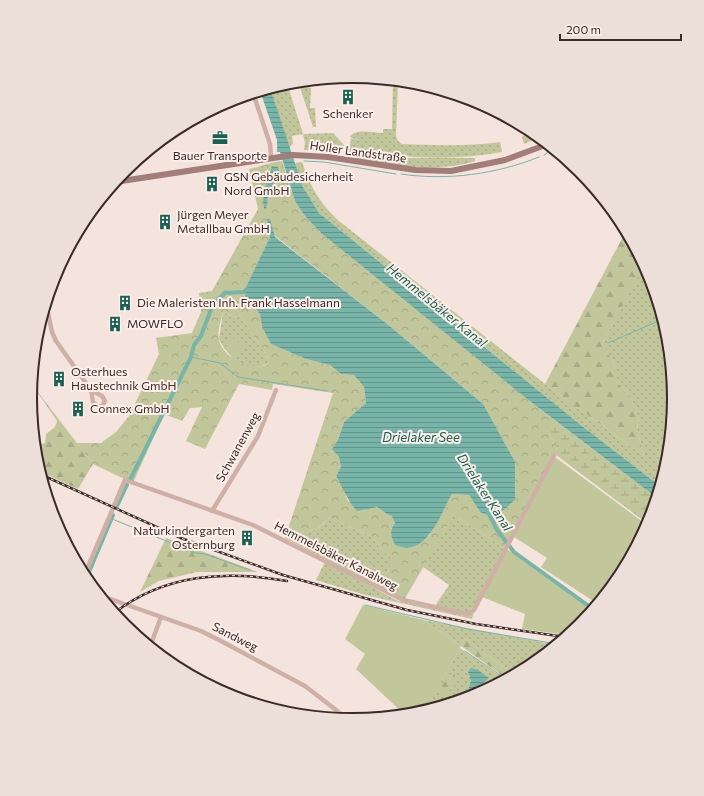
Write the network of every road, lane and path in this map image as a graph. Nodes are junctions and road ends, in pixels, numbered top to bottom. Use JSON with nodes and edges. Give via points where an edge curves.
{"nodes":[{"id":1,"x":255,"y":99,"type":"edge"},
{"id":2,"x":542,"y":146,"type":"edge"},
{"id":3,"x":271,"y":157,"type":"junction"},
{"id":4,"x":124,"y":181,"type":"edge"},
{"id":5,"x":48,"y":315,"type":"edge"},
{"id":6,"x":91,"y":390,"type":"dead end"},
{"id":7,"x":276,"y":390,"type":"dead end"},
{"id":8,"x":554,"y":456,"type":"dead end"},
{"id":9,"x":212,"y":511,"type":"junction"},
{"id":10,"x":87,"y":568,"type":"edge"},
{"id":11,"x":109,"y":598,"type":"edge"},
{"id":12,"x":161,"y":617,"type":"junction"},
{"id":13,"x":152,"y":642,"type":"edge"},
{"id":14,"x":339,"y":712,"type":"edge"}],
"edges":[{"from":1,"to":3,"type":"street","via":[[270,144]]},
{"from":2,"to":3,"type":"main road","name":"Holler Landstraße","via":[[506,160],[446,171],[415,170],[328,157]]},
{"from":3,"to":4,"type":"main road","name":"Holler Landstraße"},
{"from":5,"to":6,"type":"street","via":[[56,341]]},
{"from":7,"to":9,"type":"street","name":"Schwanenweg","via":[[258,436]]},
{"from":8,"to":9,"type":"street","name":"Hemmelsbäker Kanalweg","via":[[474,610],[466,614],[399,599],[253,525]]},
{"from":9,"to":10,"type":"street","name":"Hemmelsbäker Kanalweg","via":[[125,480]]},
{"from":11,"to":12,"type":"street","name":"Sandweg"},
{"from":12,"to":13,"type":"street"},
{"from":12,"to":14,"type":"street","name":"Sandweg","via":[[221,640],[305,686]]}]}
